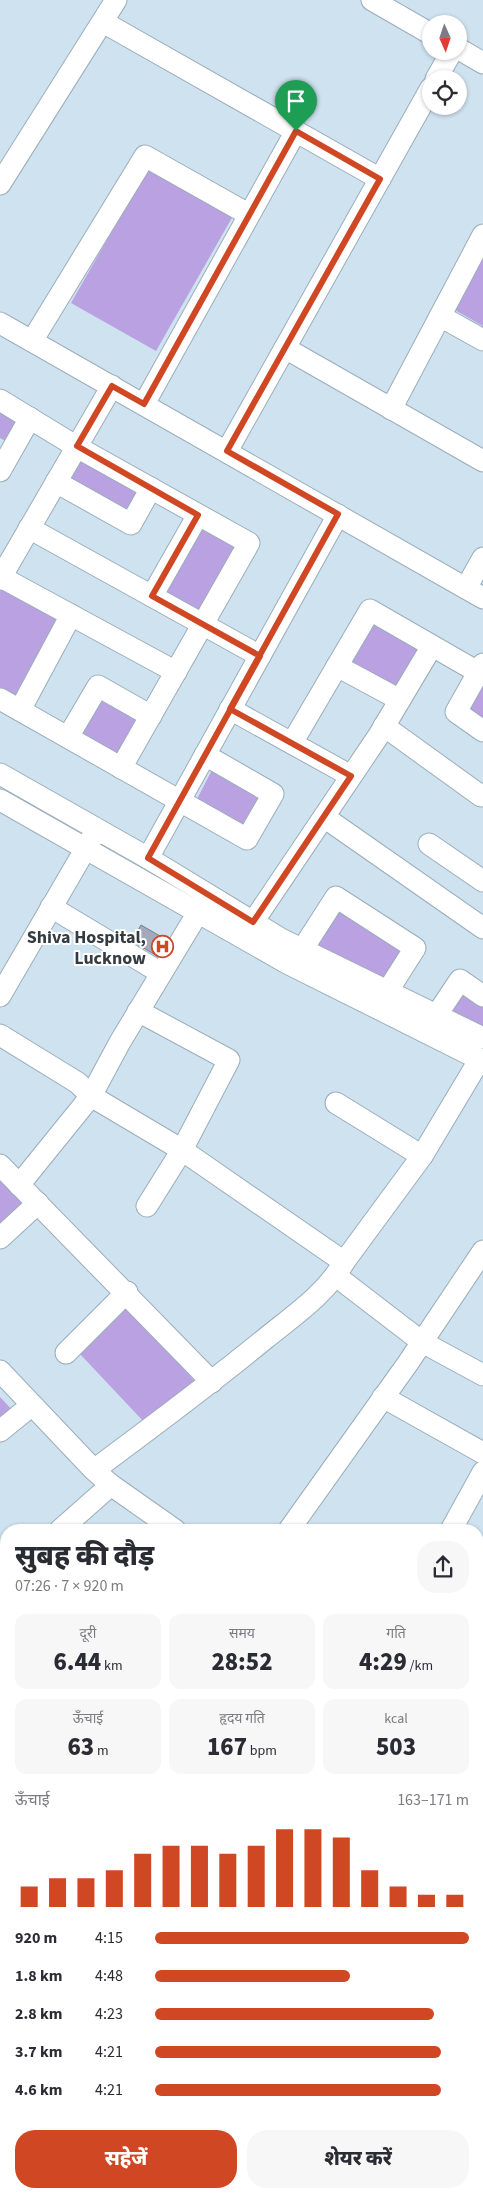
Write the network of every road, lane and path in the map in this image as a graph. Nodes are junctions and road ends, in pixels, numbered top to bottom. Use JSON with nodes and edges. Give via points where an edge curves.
{"nodes":[{"id":1,"x":116,"y":0,"type":"edge"},
{"id":2,"x":372,"y":0,"type":"edge"},
{"id":3,"x":103,"y":22,"type":"junction"},
{"id":4,"x":422,"y":29,"type":"edge"},
{"id":5,"x":468,"y":54,"type":"edge"},
{"id":6,"x":483,"y":63,"type":"edge"},
{"id":7,"x":422,"y":104,"type":"edge"},
{"id":8,"x":296,"y":131,"type":"junction"},
{"id":9,"x":380,"y":179,"type":"junction"},
{"id":10,"x":1,"y":180,"type":"edge"},
{"id":11,"x":248,"y":214,"type":"junction"},
{"id":12,"x":483,"y":235,"type":"edge"},
{"id":13,"x":440,"y":316,"type":"junction"},
{"id":14,"x":0,"y":324,"type":"edge"},
{"id":15,"x":483,"y":340,"type":"edge"},
{"id":16,"x":32,"y":341,"type":"junction"},
{"id":17,"x":285,"y":348,"type":"junction"},
{"id":18,"x":112,"y":386,"type":"junction"},
{"id":19,"x":0,"y":400,"type":"edge"},
{"id":20,"x":144,"y":404,"type":"junction"},
{"id":21,"x":391,"y":409,"type":"junction"},
{"id":22,"x":30,"y":418,"type":"junction"},
{"id":23,"x":77,"y":446,"type":"junction"},
{"id":24,"x":6,"y":448,"type":"edge"},
{"id":25,"x":227,"y":451,"type":"junction"},
{"id":26,"x":483,"y":461,"type":"edge"},
{"id":27,"x":0,"y":471,"type":"edge"},
{"id":28,"x":56,"y":482,"type":"junction"},
{"id":29,"x":151,"y":488,"type":"junction"},
{"id":30,"x":338,"y":514,"type":"junction"},
{"id":31,"x":198,"y":515,"type":"junction"},
{"id":32,"x":29,"y":528,"type":"junction"},
{"id":33,"x":483,"y":558,"type":"edge"},
{"id":34,"x":0,"y":578,"type":"edge"},
{"id":35,"x":475,"y":593,"type":"edge"},
{"id":36,"x":152,"y":596,"type":"junction"},
{"id":37,"x":71,"y":616,"type":"junction"},
{"id":38,"x":204,"y":625,"type":"junction"},
{"id":39,"x":432,"y":646,"type":"junction"},
{"id":40,"x":260,"y":656,"type":"junction"},
{"id":41,"x":338,"y":666,"type":"junction"},
{"id":42,"x":482,"y":670,"type":"edge"},
{"id":43,"x":176,"y":672,"type":"junction"},
{"id":44,"x":0,"y":699,"type":"edge"},
{"id":45,"x":400,"y":700,"type":"junction"},
{"id":46,"x":230,"y":709,"type":"junction"},
{"id":47,"x":20,"y":710,"type":"junction"},
{"id":48,"x":151,"y":716,"type":"junction"},
{"id":49,"x":384,"y":726,"type":"junction"},
{"id":50,"x":483,"y":732,"type":"edge"},
{"id":51,"x":68,"y":737,"type":"junction"},
{"id":52,"x":292,"y":743,"type":"junction"},
{"id":53,"x":205,"y":755,"type":"junction"},
{"id":54,"x":121,"y":768,"type":"junction"},
{"id":55,"x":1,"y":776,"type":"edge"},
{"id":56,"x":351,"y":776,"type":"junction"},
{"id":57,"x":482,"y":796,"type":"edge"},
{"id":58,"x":0,"y":800,"type":"edge"},
{"id":59,"x":180,"y":801,"type":"junction"},
{"id":60,"x":324,"y":817,"type":"junction"},
{"id":61,"x":98,"y":830,"type":"junction"},
{"id":62,"x":429,"y":844,"type":"dead end"},
{"id":63,"x":86,"y":849,"type":"junction"},
{"id":64,"x":148,"y":858,"type":"junction"},
{"id":65,"x":483,"y":881,"type":"edge"},
{"id":66,"x":209,"y":894,"type":"junction"},
{"id":67,"x":51,"y":907,"type":"junction"},
{"id":68,"x":198,"y":913,"type":"junction"},
{"id":69,"x":253,"y":922,"type":"junction"},
{"id":70,"x":483,"y":928,"type":"edge"},
{"id":71,"x":302,"y":950,"type":"junction"},
{"id":72,"x":161,"y":973,"type":"junction"},
{"id":73,"x":387,"y":992,"type":"junction"},
{"id":74,"x":0,"y":996,"type":"edge"},
{"id":75,"x":483,"y":996,"type":"edge"},
{"id":76,"x":138,"y":1012,"type":"junction"},
{"id":77,"x":436,"y":1016,"type":"junction"},
{"id":78,"x":0,"y":1034,"type":"edge"},
{"id":79,"x":483,"y":1038,"type":"edge"},
{"id":80,"x":482,"y":1060,"type":"edge"},
{"id":81,"x":91,"y":1096,"type":"junction"},
{"id":82,"x":336,"y":1103,"type":"dead end"},
{"id":83,"x":182,"y":1150,"type":"junction"},
{"id":84,"x":422,"y":1156,"type":"junction"},
{"id":85,"x":0,"y":1166,"type":"edge"},
{"id":86,"x":19,"y":1185,"type":"junction"},
{"id":87,"x":38,"y":1203,"type":"junction"},
{"id":88,"x":147,"y":1206,"type":"dead end"},
{"id":89,"x":0,"y":1238,"type":"edge"},
{"id":90,"x":483,"y":1251,"type":"edge"},
{"id":91,"x":340,"y":1269,"type":"junction"},
{"id":92,"x":127,"y":1292,"type":"junction"},
{"id":93,"x":422,"y":1342,"type":"junction"},
{"id":94,"x":66,"y":1353,"type":"dead end"},
{"id":95,"x":0,"y":1371,"type":"edge"},
{"id":96,"x":483,"y":1375,"type":"edge"},
{"id":97,"x":212,"y":1382,"type":"junction"},
{"id":98,"x":383,"y":1397,"type":"junction"},
{"id":99,"x":32,"y":1405,"type":"junction"},
{"id":100,"x":0,"y":1431,"type":"edge"},
{"id":101,"x":483,"y":1453,"type":"edge"},
{"id":102,"x":94,"y":1470,"type":"junction"},
{"id":103,"x":483,"y":1472,"type":"edge"},
{"id":104,"x":111,"y":1485,"type":"junction"},
{"id":105,"x":67,"y":1524,"type":"edge"},
{"id":106,"x":166,"y":1524,"type":"edge"},
{"id":107,"x":293,"y":1524,"type":"edge"},
{"id":108,"x":455,"y":1524,"type":"edge"}],
"edges":[{"from":1,"to":3,"type":"street"},
{"from":2,"to":4,"type":"street"},
{"from":3,"to":8,"type":"street"},
{"from":3,"to":10,"type":"street"},
{"from":5,"to":6,"type":"street"},
{"from":7,"to":9,"type":"street"},
{"from":8,"to":9,"type":"street"},
{"from":8,"to":11,"type":"street"},
{"from":9,"to":17,"type":"street"},
{"from":11,"to":16,"type":"street","via":[[145,156]]},
{"from":11,"to":20,"type":"street"},
{"from":12,"to":13,"type":"street"},
{"from":13,"to":15,"type":"street"},
{"from":13,"to":21,"type":"street"},
{"from":14,"to":16,"type":"street"},
{"from":16,"to":18,"type":"street"},
{"from":17,"to":21,"type":"street"},
{"from":17,"to":25,"type":"street"},
{"from":18,"to":20,"type":"street"},
{"from":18,"to":23,"type":"street"},
{"from":19,"to":22,"type":"street"},
{"from":20,"to":25,"type":"street"},
{"from":21,"to":26,"type":"street"},
{"from":22,"to":23,"type":"street"},
{"from":22,"to":24,"type":"street"},
{"from":23,"to":28,"type":"street"},
{"from":23,"to":29,"type":"street"},
{"from":24,"to":27,"type":"street"},
{"from":25,"to":30,"type":"street"},
{"from":28,"to":29,"type":"street","via":[[131,524]]},
{"from":28,"to":32,"type":"street"},
{"from":29,"to":31,"type":"street"},
{"from":30,"to":35,"type":"street"},
{"from":30,"to":40,"type":"street"},
{"from":31,"to":36,"type":"street"},
{"from":31,"to":38,"type":"street","via":[[249,543]]},
{"from":32,"to":34,"type":"street"},
{"from":32,"to":36,"type":"street"},
{"from":33,"to":35,"type":"street"},
{"from":34,"to":37,"type":"street"},
{"from":36,"to":38,"type":"street"},
{"from":37,"to":43,"type":"street"},
{"from":37,"to":47,"type":"street"},
{"from":38,"to":40,"type":"street"},
{"from":38,"to":43,"type":"street"},
{"from":39,"to":41,"type":"street","via":[[370,610]]},
{"from":39,"to":42,"type":"street"},
{"from":39,"to":45,"type":"street"},
{"from":40,"to":46,"type":"street"},
{"from":41,"to":45,"type":"street"},
{"from":41,"to":52,"type":"street"},
{"from":42,"to":50,"type":"street","via":[[456,712]]},
{"from":43,"to":48,"type":"street"},
{"from":44,"to":47,"type":"street"},
{"from":45,"to":49,"type":"street"},
{"from":46,"to":52,"type":"street"},
{"from":46,"to":53,"type":"street"},
{"from":47,"to":51,"type":"street"},
{"from":48,"to":51,"type":"street","via":[[98,686]]},
{"from":48,"to":54,"type":"street"},
{"from":49,"to":56,"type":"street"},
{"from":49,"to":57,"type":"street"},
{"from":51,"to":54,"type":"street"},
{"from":52,"to":56,"type":"street"},
{"from":53,"to":59,"type":"street"},
{"from":53,"to":59,"type":"street","via":[[273,794],[247,839]]},
{"from":54,"to":59,"type":"street"},
{"from":55,"to":61,"type":"street"},
{"from":56,"to":60,"type":"street"},
{"from":58,"to":63,"type":"street"},
{"from":59,"to":64,"type":"street"},
{"from":60,"to":69,"type":"street"},
{"from":60,"to":70,"type":"street"},
{"from":61,"to":63,"type":"street"},
{"from":61,"to":64,"type":"street"},
{"from":62,"to":65,"type":"street"},
{"from":63,"to":67,"type":"street"},
{"from":63,"to":68,"type":"street"},
{"from":64,"to":66,"type":"street"},
{"from":66,"to":68,"type":"street"},
{"from":66,"to":69,"type":"street"},
{"from":67,"to":72,"type":"street"},
{"from":67,"to":74,"type":"street"},
{"from":68,"to":72,"type":"street"},
{"from":68,"to":80,"type":"street","via":[[287,963]]},
{"from":69,"to":71,"type":"street"},
{"from":71,"to":73,"type":"street"},
{"from":71,"to":73,"type":"street","via":[[336,897],[415,948]]},
{"from":72,"to":76,"type":"street"},
{"from":73,"to":77,"type":"street"},
{"from":75,"to":77,"type":"street","via":[[460,980]]},
{"from":76,"to":81,"type":"street"},
{"from":76,"to":83,"type":"street","via":[[229,1060]]},
{"from":77,"to":79,"type":"street"},
{"from":78,"to":81,"type":"street","via":[[78,1083]]},
{"from":80,"to":84,"type":"street"},
{"from":81,"to":83,"type":"street"},
{"from":81,"to":86,"type":"street"},
{"from":82,"to":84,"type":"street"},
{"from":83,"to":88,"type":"street"},
{"from":83,"to":91,"type":"street"},
{"from":84,"to":91,"type":"street"},
{"from":85,"to":86,"type":"street"},
{"from":86,"to":87,"type":"street"},
{"from":87,"to":89,"type":"street"},
{"from":87,"to":92,"type":"street"},
{"from":90,"to":93,"type":"street"},
{"from":91,"to":93,"type":"street"},
{"from":91,"to":97,"type":"street","via":[[284,1324]]},
{"from":92,"to":94,"type":"street"},
{"from":92,"to":97,"type":"street"},
{"from":93,"to":96,"type":"street"},
{"from":93,"to":98,"type":"street"},
{"from":95,"to":99,"type":"street"},
{"from":97,"to":102,"type":"street"},
{"from":98,"to":101,"type":"street"},
{"from":98,"to":107,"type":"street"},
{"from":99,"to":100,"type":"street"},
{"from":99,"to":102,"type":"street"},
{"from":102,"to":104,"type":"street"},
{"from":103,"to":108,"type":"street"},
{"from":104,"to":105,"type":"street"},
{"from":104,"to":106,"type":"street"}]}
